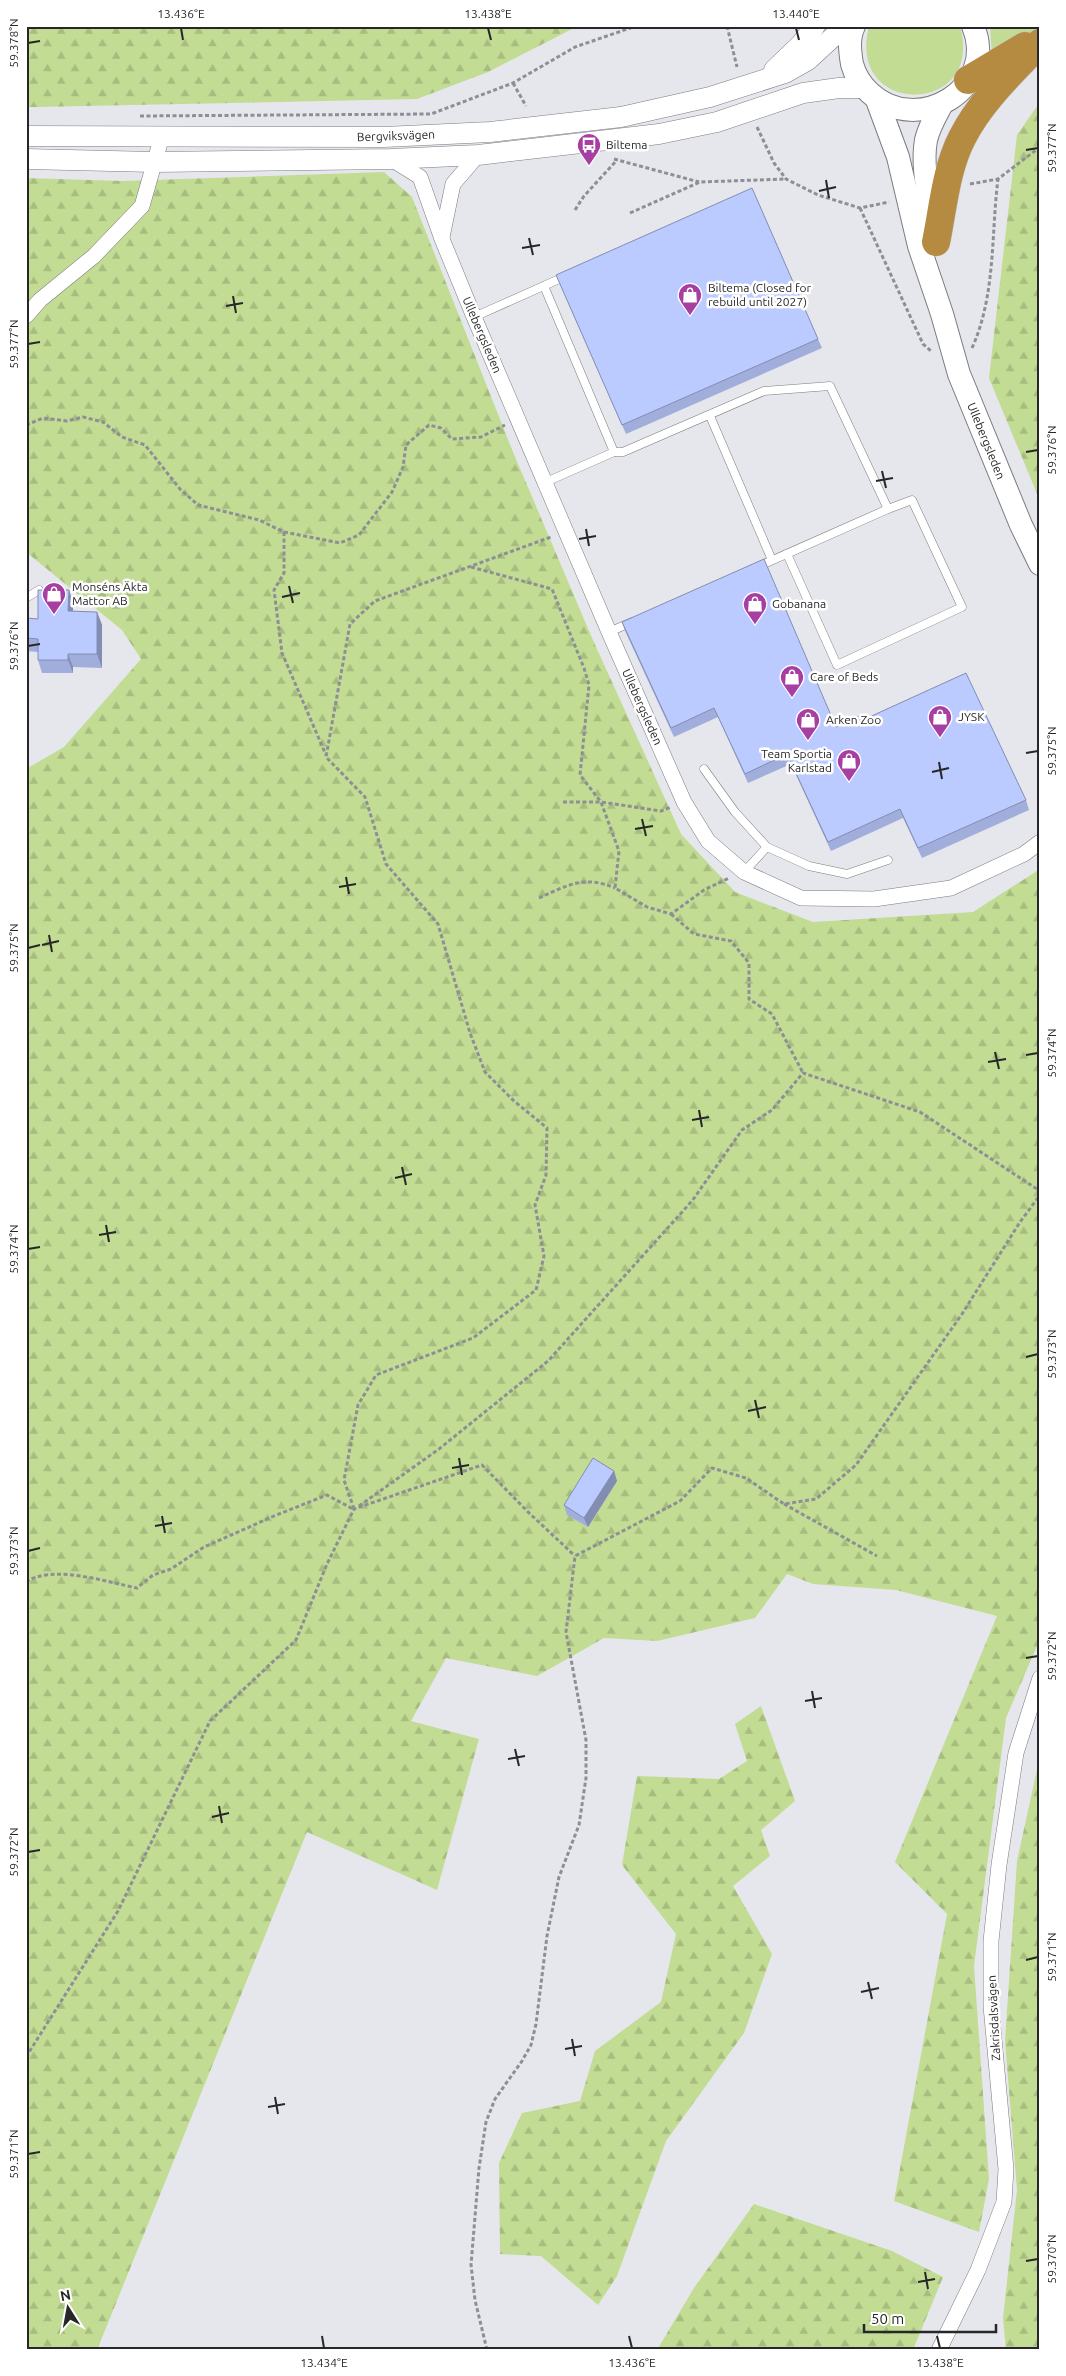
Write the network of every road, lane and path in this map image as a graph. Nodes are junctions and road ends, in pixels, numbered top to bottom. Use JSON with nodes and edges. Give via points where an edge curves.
{"nodes":[{"id":1,"x":636,"y":26,"type":"edge"},
{"id":2,"x":727,"y":26,"type":"edge"},
{"id":3,"x":815,"y":26,"type":"edge"},
{"id":4,"x":845,"y":26,"type":"edge"},
{"id":5,"x":854,"y":26,"type":"edge"},
{"id":6,"x":973,"y":26,"type":"edge"},
{"id":7,"x":1040,"y":38,"type":"edge"},
{"id":8,"x":1040,"y":44,"type":"edge"},
{"id":9,"x":737,"y":67,"type":"dead end"},
{"id":10,"x":968,"y":80,"type":"junction"},
{"id":11,"x":761,"y":81,"type":"junction"},
{"id":12,"x":513,"y":83,"type":"junction"},
{"id":13,"x":871,"y":94,"type":"junction"},
{"id":14,"x":942,"y":104,"type":"junction"},
{"id":15,"x":526,"y":106,"type":"dead end"},
{"id":16,"x":132,"y":116,"type":"dead end"},
{"id":17,"x":754,"y":120,"type":"dead end"},
{"id":18,"x":26,"y":136,"type":"edge"},
{"id":19,"x":162,"y":136,"type":"junction"},
{"id":20,"x":1040,"y":147,"type":"edge"},
{"id":21,"x":478,"y":155,"type":"junction"},
{"id":22,"x":608,"y":156,"type":"dead end"},
{"id":23,"x":26,"y":159,"type":"edge"},
{"id":24,"x":391,"y":159,"type":"junction"},
{"id":25,"x":617,"y":160,"type":"junction"},
{"id":26,"x":154,"y":162,"type":"junction"},
{"id":27,"x":786,"y":179,"type":"junction"},
{"id":28,"x":998,"y":179,"type":"junction"},
{"id":29,"x":700,"y":182,"type":"junction"},
{"id":30,"x":967,"y":185,"type":"dead end"},
{"id":31,"x":899,"y":200,"type":"dead end"},
{"id":32,"x":860,"y":208,"type":"junction"},
{"id":33,"x":575,"y":210,"type":"dead end"},
{"id":34,"x":630,"y":213,"type":"dead end"},
{"id":35,"x":442,"y":239,"type":"junction"},
{"id":36,"x":936,"y":242,"type":"junction"},
{"id":37,"x":573,"y":273,"type":"edge"},
{"id":38,"x":544,"y":286,"type":"junction"},
{"id":39,"x":942,"y":314,"type":"junction"},
{"id":40,"x":26,"y":316,"type":"edge"},
{"id":41,"x":474,"y":317,"type":"junction"},
{"id":42,"x":959,"y":374,"type":"junction"},
{"id":43,"x":710,"y":416,"type":"junction"},
{"id":44,"x":519,"y":420,"type":"junction"},
{"id":45,"x":26,"y":426,"type":"edge"},
{"id":46,"x":614,"y":452,"type":"junction"},
{"id":47,"x":546,"y":482,"type":"junction"},
{"id":48,"x":888,"y":509,"type":"junction"},
{"id":49,"x":567,"y":531,"type":"junction"},
{"id":50,"x":284,"y":532,"type":"junction"},
{"id":51,"x":787,"y":554,"type":"junction"},
{"id":52,"x":772,"y":560,"type":"junction"},
{"id":53,"x":1040,"y":564,"type":"edge"},
{"id":54,"x":470,"y":567,"type":"junction"},
{"id":55,"x":746,"y":572,"type":"edge"},
{"id":56,"x":39,"y":590,"type":"edge"},
{"id":57,"x":26,"y":598,"type":"edge"},
{"id":58,"x":641,"y":619,"type":"edge"},
{"id":59,"x":609,"y":632,"type":"junction"},
{"id":60,"x":326,"y":756,"type":"junction"},
{"id":61,"x":704,"y":768,"type":"dead end"},
{"id":62,"x":563,"y":802,"type":"dead end"},
{"id":63,"x":601,"y":802,"type":"junction"},
{"id":64,"x":684,"y":802,"type":"junction"},
{"id":65,"x":1040,"y":842,"type":"edge"},
{"id":66,"x":767,"y":847,"type":"junction"},
{"id":67,"x":888,"y":860,"type":"dead end"},
{"id":68,"x":744,"y":872,"type":"junction"},
{"id":69,"x":615,"y":888,"type":"junction"},
{"id":70,"x":539,"y":898,"type":"dead end"},
{"id":71,"x":671,"y":914,"type":"junction"},
{"id":72,"x":803,"y":1073,"type":"junction"},
{"id":73,"x":1040,"y":1191,"type":"edge"},
{"id":74,"x":1040,"y":1195,"type":"edge"},
{"id":75,"x":784,"y":1504,"type":"junction"},
{"id":76,"x":354,"y":1509,"type":"junction"},
{"id":77,"x":575,"y":1556,"type":"junction"},
{"id":78,"x":877,"y":1556,"type":"dead end"},
{"id":79,"x":26,"y":1582,"type":"edge"},
{"id":80,"x":1040,"y":1678,"type":"edge"},
{"id":81,"x":26,"y":2058,"type":"edge"},
{"id":82,"x":487,"y":2350,"type":"edge"},
{"id":83,"x":939,"y":2350,"type":"edge"}],
"edges":[{"from":1,"to":12,"type":"path","via":[[575,47]]},
{"from":2,"to":9,"type":"path"},
{"from":3,"to":11,"type":"street","name":"Bergviksvägen","via":[[784,62]]},
{"from":4,"to":11,"type":"street","name":"Bergviksvägen","via":[[808,60]]},
{"from":5,"to":13,"type":"main road","name":"Ullebergsleden","via":[[850,50],[854,70]]},
{"from":6,"to":10,"type":"main road","via":[[978,48]]},
{"from":7,"to":10,"type":"highway"},
{"from":8,"to":36,"type":"highway","via":[[991,97],[962,139],[953,162]]},
{"from":10,"to":14,"type":"main road","via":[[957,94]]},
{"from":11,"to":19,"type":"street","name":"Bergviksvägen","via":[[710,98],[621,117],[490,132],[384,137]]},
{"from":12,"to":15,"type":"path"},
{"from":12,"to":16,"type":"path","via":[[431,114]]},
{"from":13,"to":14,"type":"main road","via":[[892,108],[909,111],[926,110]]},
{"from":13,"to":21,"type":"street","name":"Bergviksvägen","via":[[839,88],[803,93],[717,122],[659,134]]},
{"from":13,"to":39,"type":"main road","name":"Ullebergsleden","via":[[898,157],[918,246]]},
{"from":14,"to":36,"type":"main road","name":"Ullebergsleden","via":[[926,139],[925,156]]},
{"from":17,"to":27,"type":"path","via":[[774,163]]},
{"from":18,"to":19,"type":"street","name":"Bergviksvägen"},
{"from":19,"to":26,"type":"street"},
{"from":20,"to":28,"type":"path"},
{"from":21,"to":24,"type":"street","name":"Bergviksvägen"},
{"from":21,"to":35,"type":"street","via":[[453,184]]},
{"from":22,"to":25,"type":"path"},
{"from":23,"to":26,"type":"street","name":"Bergviksvägen"},
{"from":24,"to":26,"type":"street","name":"Bergviksvägen"},
{"from":24,"to":35,"type":"street","name":"Ullebergsleden","via":[[420,177]]},
{"from":25,"to":29,"type":"path"},
{"from":25,"to":33,"type":"path"},
{"from":26,"to":40,"type":"street","via":[[142,206],[94,256],[40,300]]},
{"from":27,"to":29,"type":"path"},
{"from":27,"to":32,"type":"path","via":[[818,195]]},
{"from":28,"to":30,"type":"path"},
{"from":28,"to":42,"type":"path","via":[[995,234],[983,315]]},
{"from":29,"to":34,"type":"path"},
{"from":31,"to":32,"type":"path"},
{"from":32,"to":42,"type":"path","via":[[923,344]]},
{"from":35,"to":41,"type":"street","name":"Ullebergsleden"},
{"from":36,"to":39,"type":"main road","name":"Ullebergsleden"},
{"from":37,"to":38,"type":"lane"},
{"from":38,"to":41,"type":"lane"},
{"from":38,"to":46,"type":"lane"},
{"from":39,"to":42,"type":"main road","name":"Ullebergsleden"},
{"from":41,"to":44,"type":"street","name":"Ullebergsleden"},
{"from":42,"to":53,"type":"main road","name":"Ullebergsleden","via":[[1020,525]]},
{"from":43,"to":46,"type":"lane","via":[[623,452]]},
{"from":43,"to":48,"type":"lane","via":[[764,391],[830,386]]},
{"from":43,"to":52,"type":"lane"},
{"from":44,"to":47,"type":"street","name":"Ullebergsleden"},
{"from":44,"to":50,"type":"path","via":[[470,439],[452,439],[441,428],[429,425],[406,445],[404,467],[392,492],[359,534],[340,543]]},
{"from":45,"to":50,"type":"path","via":[[43,418],[67,421],[83,417],[103,422],[122,437],[145,445],[180,490],[198,505],[259,520]]},
{"from":46,"to":47,"type":"lane"},
{"from":47,"to":49,"type":"street","name":"Ullebergsleden"},
{"from":48,"to":51,"type":"lane"},
{"from":48,"to":51,"type":"lane","via":[[912,500],[962,606],[837,665]]},
{"from":49,"to":54,"type":"path"},
{"from":49,"to":59,"type":"street","name":"Ullebergsleden"},
{"from":50,"to":60,"type":"path","via":[[284,573],[274,590],[282,653]]},
{"from":51,"to":52,"type":"lane"},
{"from":52,"to":55,"type":"lane"},
{"from":54,"to":60,"type":"path","via":[[375,601],[350,624]]},
{"from":54,"to":63,"type":"path","via":[[552,589],[589,685],[580,775]]},
{"from":56,"to":57,"type":"lane"},
{"from":58,"to":59,"type":"lane"},
{"from":59,"to":64,"type":"street","name":"Ullebergsleden"},
{"from":60,"to":76,"type":"path","via":[[366,797],[386,864],[438,924],[485,1072],[547,1128],[546,1175],[535,1204],[544,1256],[536,1290],[474,1338],[376,1375],[358,1405],[344,1480]]},
{"from":61,"to":66,"type":"lane","via":[[735,812]]},
{"from":62,"to":63,"type":"path"},
{"from":63,"to":64,"type":"path","via":[[661,811]]},
{"from":63,"to":69,"type":"path","via":[[619,851]]},
{"from":64,"to":68,"type":"street","name":"Ullebergsleden","via":[[708,841]]},
{"from":65,"to":68,"type":"street","name":"Ullebergsleden","via":[[1024,854],[951,888],[874,899],[801,898]]},
{"from":66,"to":67,"type":"lane","via":[[809,866],[847,874]]},
{"from":66,"to":68,"type":"lane"},
{"from":68,"to":71,"type":"path","via":[[704,890]]},
{"from":69,"to":70,"type":"path","via":[[598,881],[576,882]]},
{"from":69,"to":71,"type":"path","via":[[647,907]]},
{"from":71,"to":72,"type":"path","via":[[694,934],[731,940],[749,963],[749,999],[772,1014]]},
{"from":72,"to":73,"type":"path","via":[[920,1112]]},
{"from":72,"to":76,"type":"path","via":[[772,1110],[742,1130],[692,1201],[548,1361],[440,1449]]},
{"from":74,"to":75,"type":"path","via":[[962,1314],[856,1465],[816,1499]]},
{"from":75,"to":77,"type":"path","via":[[746,1478],[712,1468],[680,1501]]},
{"from":75,"to":78,"type":"path"},
{"from":76,"to":77,"type":"path","via":[[482,1465]]},
{"from":76,"to":79,"type":"path","via":[[327,1495],[204,1547],[171,1569],[153,1575],[137,1588],[65,1573],[32,1578]]},
{"from":76,"to":81,"type":"path","via":[[296,1640],[210,1721],[118,1911]]},
{"from":77,"to":82,"type":"path","via":[[566,1632],[586,1740],[586,1778],[579,1825],[559,1878],[547,1936],[531,2045],[496,2098],[486,2122],[471,2265],[475,2300]]},
{"from":80,"to":83,"type":"street","name":"Zakrisdalsvägen","via":[[1016,1753],[991,1941],[991,2006],[1006,2169],[1004,2202],[978,2270]]}]}
